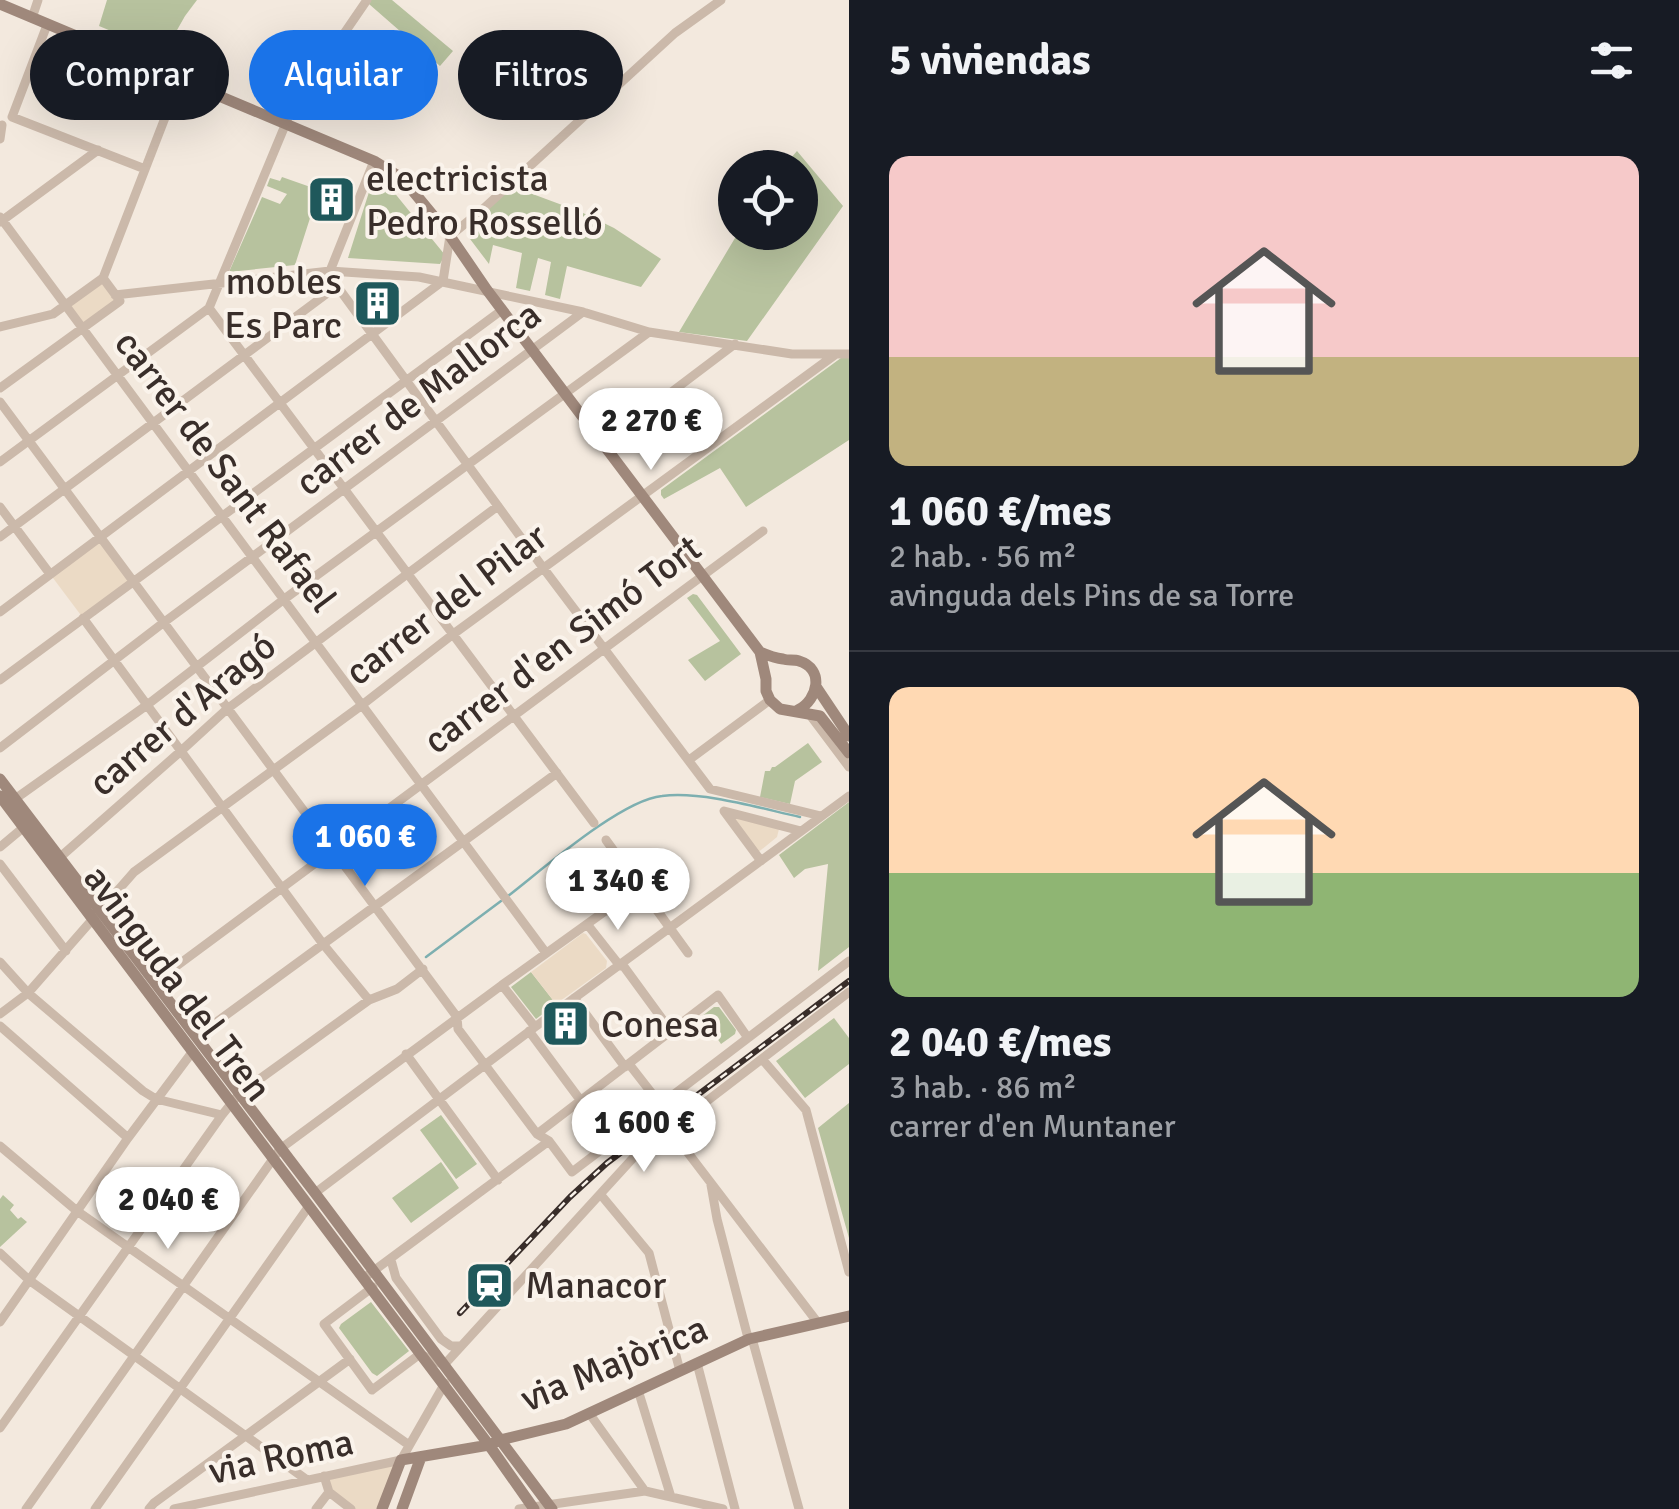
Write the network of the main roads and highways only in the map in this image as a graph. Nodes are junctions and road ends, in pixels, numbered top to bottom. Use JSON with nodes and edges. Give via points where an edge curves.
{"nodes":[{"id":1,"x":0,"y":4,"type":"edge"},
{"id":2,"x":760,"y":652,"type":"junction"},
{"id":3,"x":786,"y":660,"type":"junction"},
{"id":4,"x":766,"y":679,"type":"junction"},
{"id":5,"x":816,"y":688,"type":"junction"},
{"id":6,"x":803,"y":711,"type":"junction"},
{"id":7,"x":849,"y":736,"type":"edge"},
{"id":8,"x":849,"y":753,"type":"edge"},
{"id":9,"x":0,"y":779,"type":"edge"},
{"id":10,"x":0,"y":796,"type":"edge"},
{"id":11,"x":56,"y":861,"type":"junction"},
{"id":12,"x":97,"y":915,"type":"junction"},
{"id":13,"x":235,"y":1099,"type":"junction"},
{"id":14,"x":276,"y":1154,"type":"junction"},
{"id":15,"x":372,"y":1280,"type":"junction"},
{"id":16,"x":849,"y":1316,"type":"edge"},
{"id":17,"x":446,"y":1375,"type":"junction"},
{"id":18,"x":494,"y":1442,"type":"junction"},
{"id":19,"x":421,"y":1457,"type":"junction"},
{"id":20,"x":550,"y":1507,"type":"edge"},
{"id":21,"x":534,"y":1508,"type":"edge"},
{"id":22,"x":382,"y":1509,"type":"edge"},
{"id":23,"x":402,"y":1509,"type":"edge"}],
"edges":[{"from":1,"to":2,"type":"main road","via":[[403,179]]},
{"from":2,"to":3,"type":"main road"},
{"from":2,"to":4,"type":"main road"},
{"from":3,"to":4,"type":"main road"},
{"from":3,"to":5,"type":"main road","via":[[808,666]]},
{"from":4,"to":6,"type":"main road","via":[[766,692],[780,709]]},
{"from":5,"to":6,"type":"main road"},
{"from":5,"to":7,"type":"main road"},
{"from":6,"to":8,"type":"main road","via":[[820,716]]},
{"from":9,"to":11,"type":"main road","name":"avinguda del Tren"},
{"from":10,"to":11,"type":"main road","name":"avinguda del Tren"},
{"from":11,"to":12,"type":"main road","name":"avinguda del Tren"},
{"from":12,"to":13,"type":"main road","name":"avinguda del Tren","via":[[192,1052]]},
{"from":12,"to":13,"type":"main road","name":"avinguda del Tren","via":[[155,982]]},
{"from":13,"to":14,"type":"main road","name":"avinguda del Tren"},
{"from":14,"to":15,"type":"main road","name":"avinguda del Tren","via":[[309,1206]]},
{"from":14,"to":15,"type":"main road","name":"avinguda del Tren","via":[[316,1192]]},
{"from":15,"to":17,"type":"main road"},
{"from":15,"to":17,"type":"main road","name":"avinguda del Tren","via":[[420,1354]]},
{"from":16,"to":18,"type":"main road","name":"via Majòrica","via":[[750,1339],[566,1424]]},
{"from":17,"to":18,"type":"main road"},
{"from":18,"to":19,"type":"main road","name":"via Majòrica"},
{"from":18,"to":20,"type":"main road"},
{"from":18,"to":21,"type":"main road"},
{"from":19,"to":22,"type":"main road","name":"via Majòrica","via":[[401,1460]]},
{"from":19,"to":23,"type":"main road"}]}
